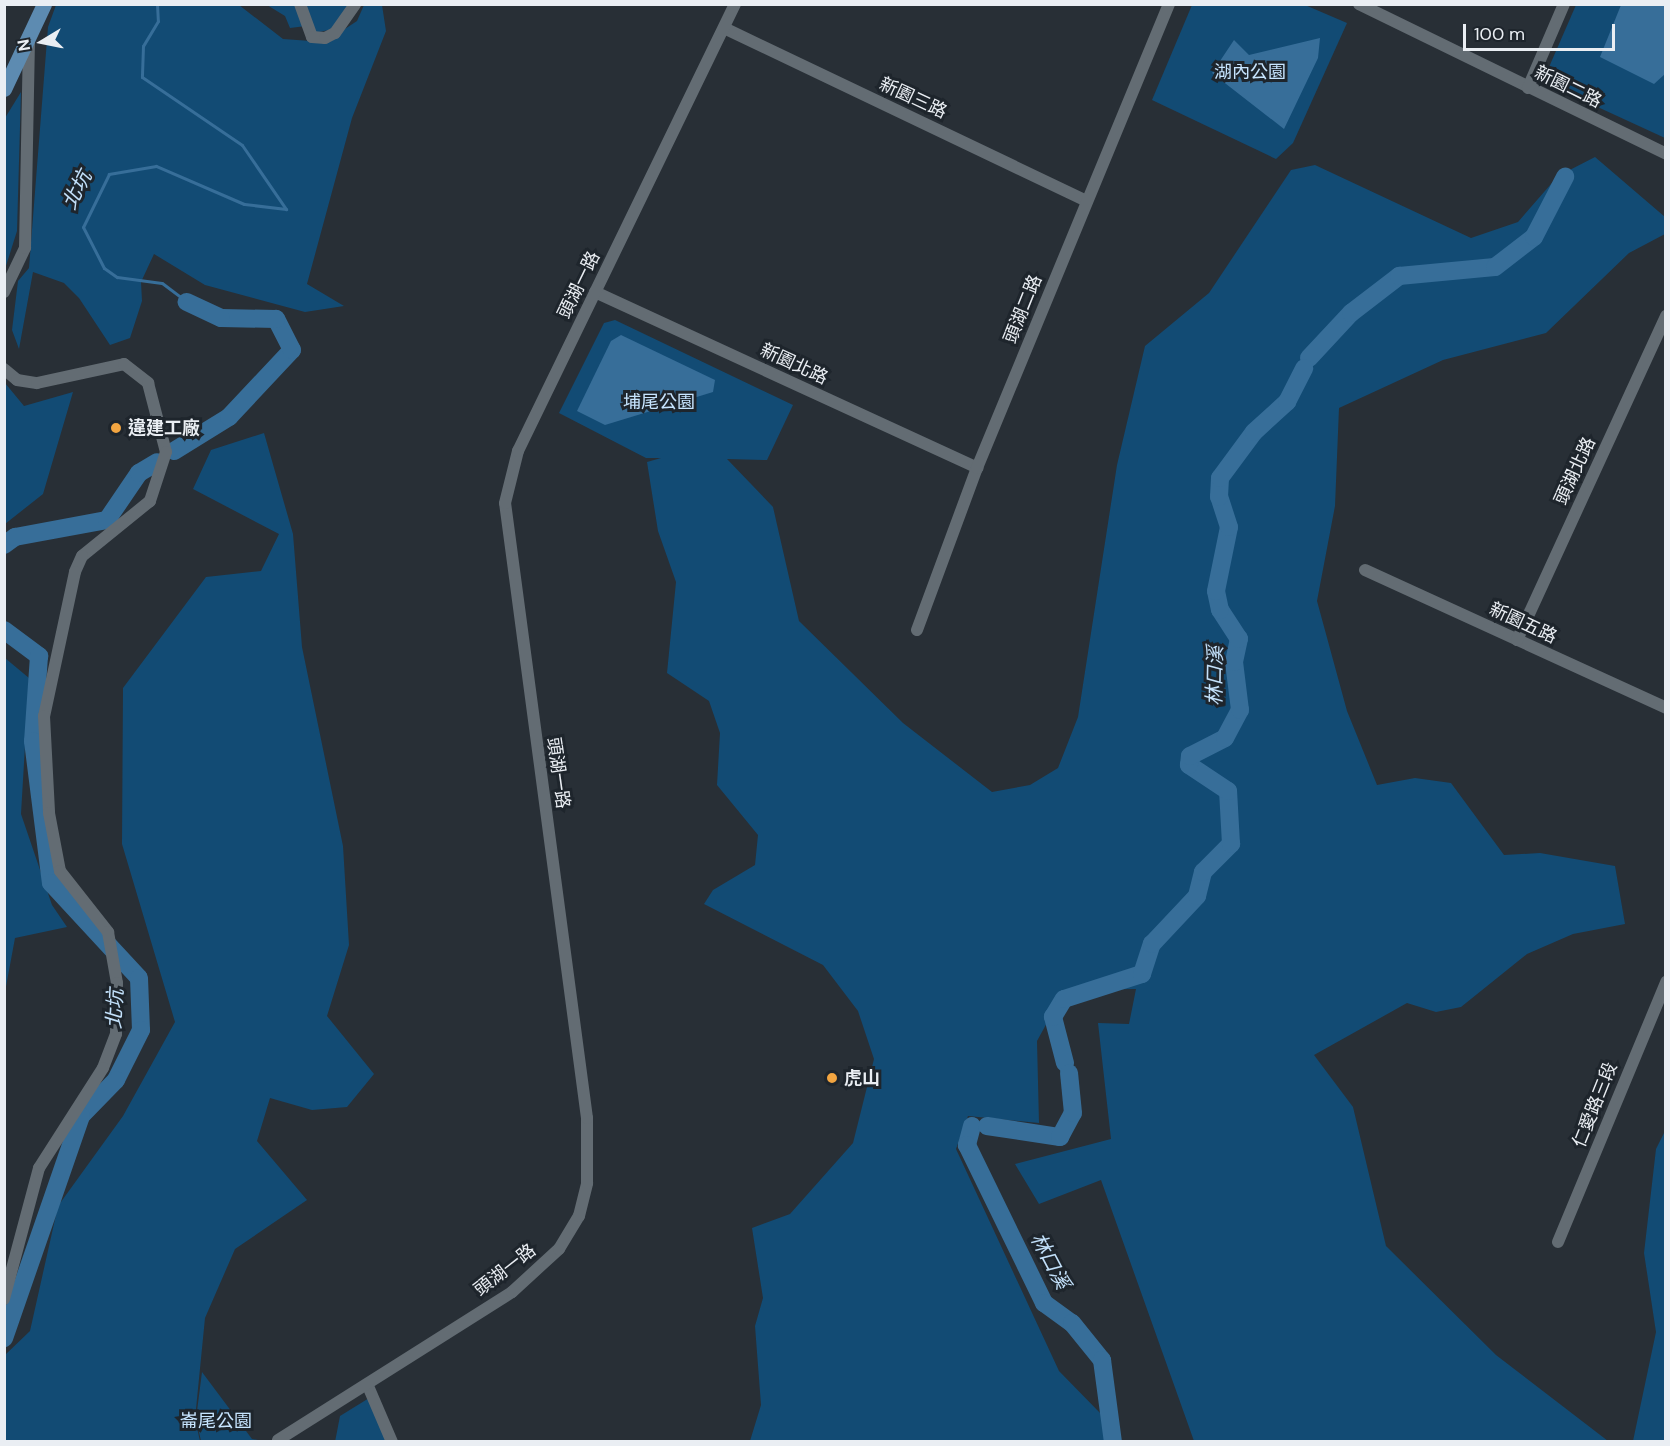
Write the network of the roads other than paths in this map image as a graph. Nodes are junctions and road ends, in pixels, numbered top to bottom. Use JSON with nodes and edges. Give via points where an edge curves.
{"nodes":[{"id":1,"x":44,"y":4,"type":"edge"},
{"id":2,"x":300,"y":4,"type":"edge"},
{"id":3,"x":355,"y":4,"type":"edge"},
{"id":4,"x":735,"y":4,"type":"edge"},
{"id":5,"x":1170,"y":4,"type":"edge"},
{"id":6,"x":1359,"y":4,"type":"edge"},
{"id":7,"x":1564,"y":4,"type":"edge"},
{"id":8,"x":724,"y":28,"type":"junction"},
{"id":9,"x":29,"y":38,"type":"junction"},
{"id":10,"x":1528,"y":88,"type":"junction"},
{"id":11,"x":4,"y":89,"type":"edge"},
{"id":12,"x":1665,"y":154,"type":"edge"},
{"id":13,"x":1087,"y":201,"type":"junction"},
{"id":14,"x":4,"y":292,"type":"edge"},
{"id":15,"x":595,"y":292,"type":"junction"},
{"id":16,"x":1665,"y":316,"type":"edge"},
{"id":17,"x":4,"y":369,"type":"edge"},
{"id":18,"x":977,"y":468,"type":"junction"},
{"id":19,"x":1365,"y":570,"type":"dead end"},
{"id":20,"x":917,"y":630,"type":"dead end"},
{"id":21,"x":1517,"y":640,"type":"junction"},
{"id":22,"x":1665,"y":708,"type":"edge"},
{"id":23,"x":1665,"y":982,"type":"edge"},
{"id":24,"x":1558,"y":1242,"type":"dead end"},
{"id":25,"x":4,"y":1299,"type":"edge"},
{"id":26,"x":368,"y":1386,"type":"junction"},
{"id":27,"x":278,"y":1440,"type":"edge"},
{"id":28,"x":392,"y":1442,"type":"edge"}],
"edges":[{"from":1,"to":9,"type":"main road"},
{"from":2,"to":3,"type":"street","via":[[312,37],[325,38],[335,33]]},
{"from":4,"to":8,"type":"street","name":"頭湖一路"},
{"from":5,"to":13,"type":"street","name":"頭湖二路"},
{"from":6,"to":10,"type":"street","name":"新園二路"},
{"from":7,"to":10,"type":"street"},
{"from":8,"to":13,"type":"street","name":"新園三路"},
{"from":8,"to":15,"type":"street","name":"頭湖一路"},
{"from":9,"to":11,"type":"main road"},
{"from":9,"to":14,"type":"street","via":[[25,248]]},
{"from":10,"to":12,"type":"street","name":"新園二路"},
{"from":13,"to":18,"type":"street","name":"頭湖二路"},
{"from":15,"to":18,"type":"street","name":"新園北路"},
{"from":15,"to":26,"type":"street","name":"頭湖一路","via":[[518,451],[505,503],[587,1118],[587,1183],[579,1216],[540,1269]]},
{"from":16,"to":21,"type":"street","name":"頭湖北路"},
{"from":17,"to":25,"type":"street","via":[[17,380],[37,383],[124,364],[148,383],[166,452],[150,501],[82,556],[75,572],[44,716],[49,813],[60,872],[108,932],[117,983],[116,1034],[103,1068],[39,1168]]},
{"from":18,"to":20,"type":"street","name":"頭湖二路"},
{"from":19,"to":21,"type":"street","name":"新園五路"},
{"from":21,"to":22,"type":"street","name":"新園五路"},
{"from":23,"to":24,"type":"street","name":"仁愛路三段"},
{"from":26,"to":27,"type":"street","name":"頭湖一路"},
{"from":26,"to":28,"type":"street"}]}
